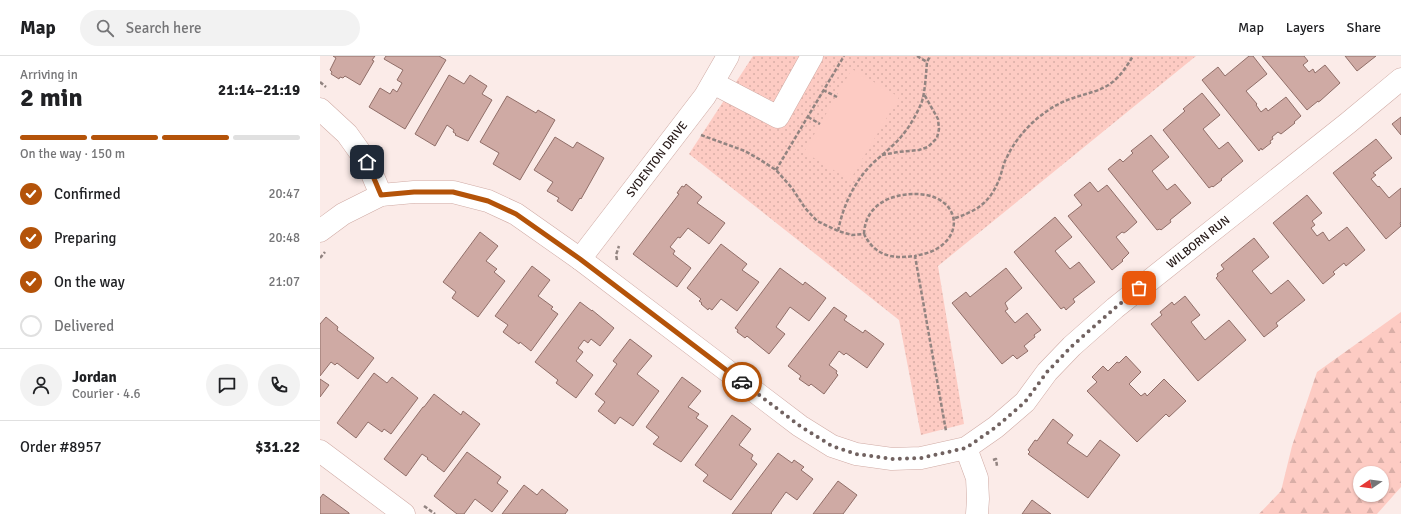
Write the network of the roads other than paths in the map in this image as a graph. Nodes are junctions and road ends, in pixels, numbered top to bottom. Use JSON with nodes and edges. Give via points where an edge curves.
{"nodes":[{"id":1,"x":728,"y":56,"type":"edge"},
{"id":2,"x":812,"y":56,"type":"edge"},
{"id":3,"x":1401,"y":79,"type":"edge"},
{"id":4,"x":713,"y":83,"type":"junction"},
{"id":5,"x":326,"y":100,"type":"edge"},
{"id":6,"x":381,"y":195,"type":"junction"},
{"id":7,"x":320,"y":231,"type":"edge"},
{"id":8,"x":586,"y":252,"type":"junction"},
{"id":9,"x":966,"y":448,"type":"junction"},
{"id":10,"x":320,"y":451,"type":"edge"},
{"id":11,"x":404,"y":514,"type":"edge"},
{"id":12,"x":977,"y":514,"type":"edge"}],
"edges":[{"from":1,"to":4,"type":"street","name":"SYDENTON DRIVE"},
{"from":2,"to":4,"type":"street","via":[[778,118]]},
{"from":3,"to":9,"type":"street","name":"WILBORN RUN","via":[[1115,308],[1047,372],[1025,402]]},
{"from":4,"to":8,"type":"street","name":"SYDENTON DRIVE"},
{"from":5,"to":6,"type":"street","via":[[329,115],[347,134],[367,162]]},
{"from":6,"to":7,"type":"street","name":"WILBORN RUN","via":[[343,214]]},
{"from":6,"to":8,"type":"street","name":"WILBORN RUN","via":[[453,192],[488,201]]},
{"from":8,"to":9,"type":"street","name":"WILBORN RUN","via":[[800,426],[832,446],[856,454],[892,459],[921,458]]},
{"from":9,"to":12,"type":"street","via":[[976,478]]},
{"from":10,"to":11,"type":"street"}]}
